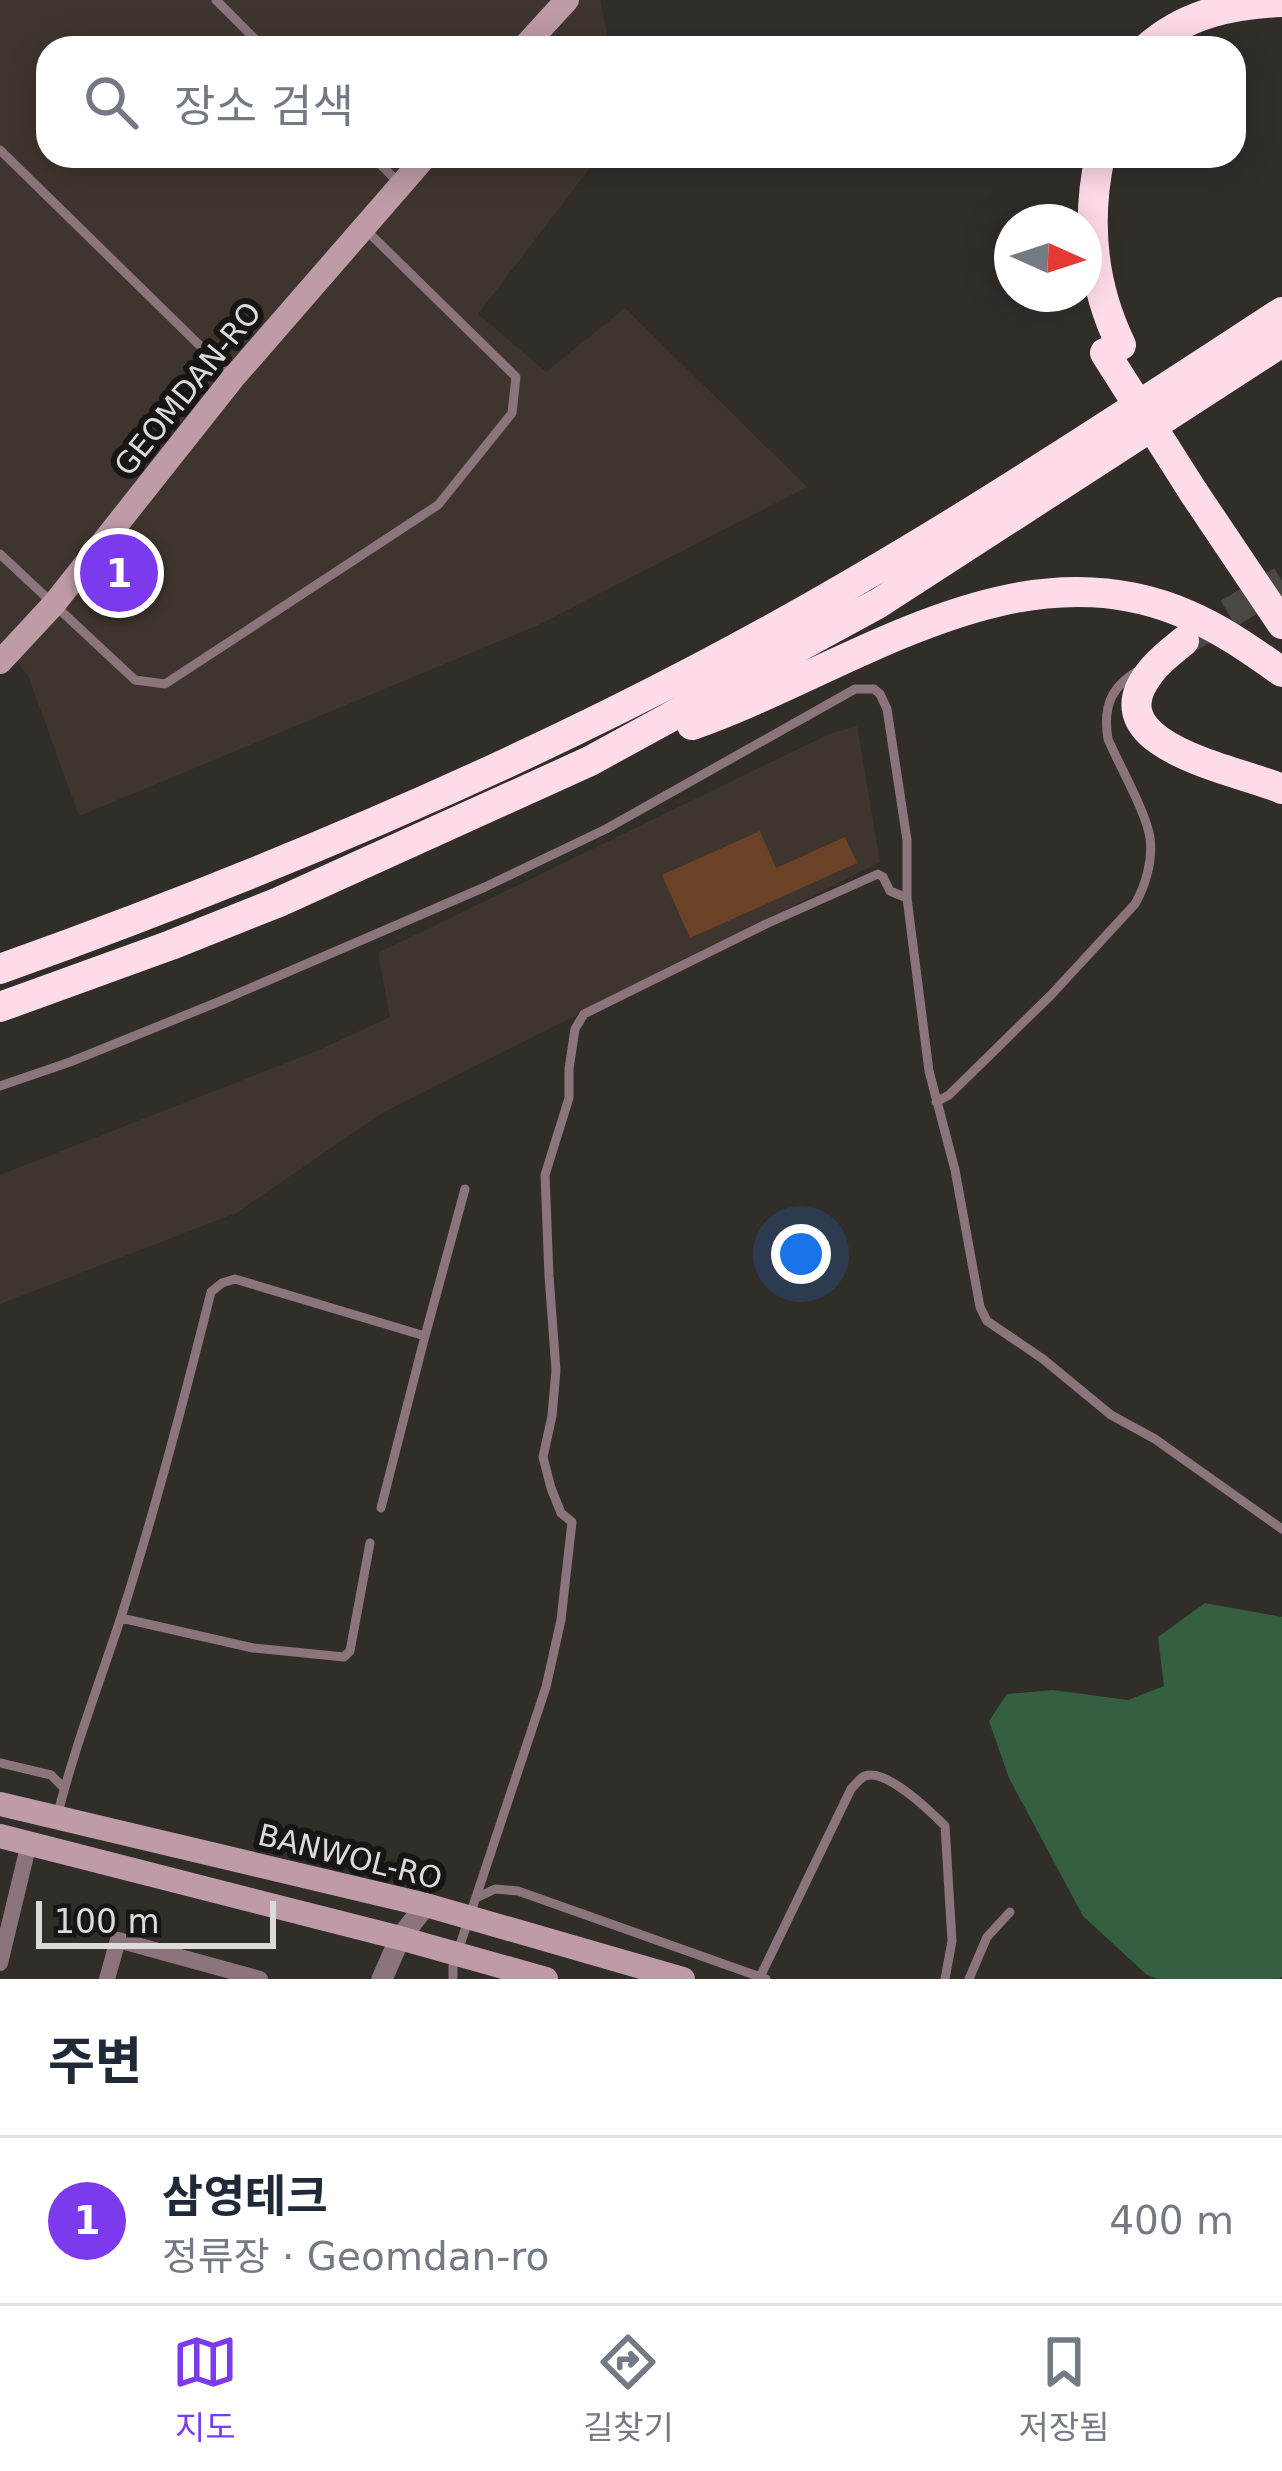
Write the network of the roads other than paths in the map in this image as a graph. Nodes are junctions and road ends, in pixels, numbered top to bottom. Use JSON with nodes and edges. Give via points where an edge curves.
{"nodes":[{"id":1,"x":216,"y":0,"type":"edge"},
{"id":2,"x":566,"y":0,"type":"edge"},
{"id":3,"x":1282,"y":2,"type":"edge"},
{"id":4,"x":1282,"y":20,"type":"edge"},
{"id":5,"x":252,"y":36,"type":"edge"},
{"id":6,"x":534,"y":36,"type":"edge"},
{"id":7,"x":1161,"y":36,"type":"edge"},
{"id":8,"x":1204,"y":36,"type":"edge"},
{"id":9,"x":0,"y":150,"type":"edge"},
{"id":10,"x":384,"y":168,"type":"edge"},
{"id":11,"x":415,"y":168,"type":"edge"},
{"id":12,"x":1081,"y":168,"type":"edge"},
{"id":13,"x":1098,"y":168,"type":"edge"},
{"id":14,"x":400,"y":184,"type":"junction"},
{"id":15,"x":1075,"y":204,"type":"edge"},
{"id":16,"x":363,"y":228,"type":"junction"},
{"id":17,"x":1282,"y":308,"type":"edge"},
{"id":18,"x":1088,"y":312,"type":"edge"},
{"id":19,"x":1282,"y":342,"type":"edge"},
{"id":20,"x":1113,"y":349,"type":"junction"},
{"id":21,"x":233,"y":378,"type":"junction"},
{"id":22,"x":1202,"y":488,"type":"junction"},
{"id":23,"x":0,"y":554,"type":"edge"},
{"id":24,"x":1282,"y":590,"type":"edge"},
{"id":25,"x":54,"y":604,"type":"junction"},
{"id":26,"x":1282,"y":624,"type":"edge"},
{"id":27,"x":1174,"y":650,"type":"joint"},
{"id":28,"x":0,"y":662,"type":"edge"},
{"id":29,"x":1282,"y":672,"type":"edge"},
{"id":30,"x":590,"y":761,"type":"junction"},
{"id":31,"x":1282,"y":789,"type":"edge"},
{"id":32,"x":907,"y":898,"type":"junction"},
{"id":33,"x":0,"y":969,"type":"edge"},
{"id":34,"x":0,"y":1007,"type":"edge"},
{"id":35,"x":0,"y":1086,"type":"edge"},
{"id":36,"x":936,"y":1102,"type":"junction"},
{"id":37,"x":465,"y":1189,"type":"dead end"},
{"id":38,"x":425,"y":1336,"type":"junction"},
{"id":39,"x":381,"y":1508,"type":"dead end"},
{"id":40,"x":1282,"y":1529,"type":"edge"},
{"id":41,"x":370,"y":1543,"type":"dead end"},
{"id":42,"x":121,"y":1618,"type":"junction"},
{"id":43,"x":0,"y":1763,"type":"edge"},
{"id":44,"x":64,"y":1788,"type":"junction"},
{"id":45,"x":0,"y":1804,"type":"edge"},
{"id":46,"x":57,"y":1817,"type":"junction"},
{"id":47,"x":0,"y":1835,"type":"edge"},
{"id":48,"x":29,"y":1843,"type":"junction"},
{"id":49,"x":426,"y":1905,"type":"junction"},
{"id":50,"x":474,"y":1907,"type":"junction"},
{"id":51,"x":1010,"y":1912,"type":"dead end"},
{"id":52,"x":5,"y":1917,"type":"edge"},
{"id":53,"x":400,"y":1938,"type":"junction"},
{"id":54,"x":0,"y":1963,"type":"edge"},
{"id":55,"x":455,"y":1966,"type":"edge"},
{"id":56,"x":763,"y":1978,"type":"edge"},
{"id":57,"x":107,"y":1979,"type":"edge"},
{"id":58,"x":260,"y":1979,"type":"edge"},
{"id":59,"x":382,"y":1979,"type":"edge"},
{"id":60,"x":546,"y":1979,"type":"edge"},
{"id":61,"x":682,"y":1979,"type":"edge"},
{"id":62,"x":945,"y":1979,"type":"edge"},
{"id":63,"x":969,"y":1979,"type":"edge"}],
"edges":[{"from":1,"to":5,"type":"lane"},
{"from":2,"to":6,"type":"main road"},
{"from":3,"to":7,"type":"highway","via":[[1218,9]]},
{"from":4,"to":8,"type":"highway"},
{"from":9,"to":21,"type":"lane"},
{"from":10,"to":14,"type":"lane"},
{"from":11,"to":14,"type":"main road","name":"GEOMDAN-RO"},
{"from":12,"to":15,"type":"highway"},
{"from":13,"to":20,"type":"highway","via":[[1093,242]]},
{"from":14,"to":16,"type":"main road","name":"GEOMDAN-RO"},
{"from":16,"to":21,"type":"main road","name":"GEOMDAN-RO"},
{"from":16,"to":25,"type":"lane","via":[[516,377],[512,412],[438,505],[165,685],[135,680]]},
{"from":17,"to":33,"type":"highway","via":[[970,512],[648,695],[336,840]]},
{"from":18,"to":20,"type":"highway"},
{"from":19,"to":30,"type":"highway","via":[[818,639]]},
{"from":20,"to":22,"type":"highway","bridge":true},
{"from":21,"to":25,"type":"main road","name":"GEOMDAN-RO"},
{"from":22,"to":24,"type":"highway"},
{"from":22,"to":26,"type":"highway"},
{"from":23,"to":25,"type":"lane"},
{"from":25,"to":28,"type":"main road","name":"GEOMDAN-RO"},
{"from":27,"to":31,"type":"highway","via":[[1138,695],[1142,727],[1164,746]]},
{"from":27,"to":36,"type":"lane","via":[[1112,691],[1106,724],[1150,836],[1141,894],[1052,994]]},
{"from":29,"to":30,"type":"highway","via":[[1232,636],[1146,600],[1050,593],[935,618],[781,690]]},
{"from":30,"to":34,"type":"highway","via":[[279,902]]},
{"from":32,"to":35,"type":"lane","via":[[908,840],[887,709],[874,689],[855,689],[605,829],[484,886]]},
{"from":32,"to":36,"type":"lane"},
{"from":32,"to":50,"type":"lane","via":[[878,874],[584,1014],[575,1028],[569,1098],[545,1175],[556,1370],[543,1457],[561,1513],[572,1522],[561,1620]]},
{"from":36,"to":40,"type":"lane","via":[[987,1321]]},
{"from":37,"to":38,"type":"lane"},
{"from":38,"to":39,"type":"lane"},
{"from":38,"to":42,"type":"lane","via":[[235,1280],[211,1292]]},
{"from":41,"to":42,"type":"lane","via":[[344,1657],[253,1648]]},
{"from":42,"to":44,"type":"lane"},
{"from":43,"to":44,"type":"lane","via":[[51,1775]]},
{"from":44,"to":46,"type":"lane"},
{"from":45,"to":46,"type":"main road","name":"BANWOL-RO"},
{"from":46,"to":49,"type":"main road","name":"BANWOL-RO"},
{"from":47,"to":48,"type":"main road"},
{"from":48,"to":52,"type":"street"},
{"from":48,"to":53,"type":"main road"},
{"from":49,"to":50,"type":"main road","name":"BANWOL-RO"},
{"from":49,"to":53,"type":"street"},
{"from":50,"to":55,"type":"lane"},
{"from":50,"to":56,"type":"lane","via":[[495,1889],[518,1891]]},
{"from":50,"to":61,"type":"main road","name":"BANWOL-RO"},
{"from":51,"to":63,"type":"lane","via":[[987,1937]]},
{"from":52,"to":54,"type":"street"},
{"from":53,"to":55,"type":"main road"},
{"from":53,"to":59,"type":"street"},
{"from":55,"to":60,"type":"main road"},
{"from":56,"to":62,"type":"lane","via":[[851,1789],[874,1774],[917,1798],[945,1826],[952,1941]]},
{"from":57,"to":58,"type":"street","via":[[118,1940]]}]}
